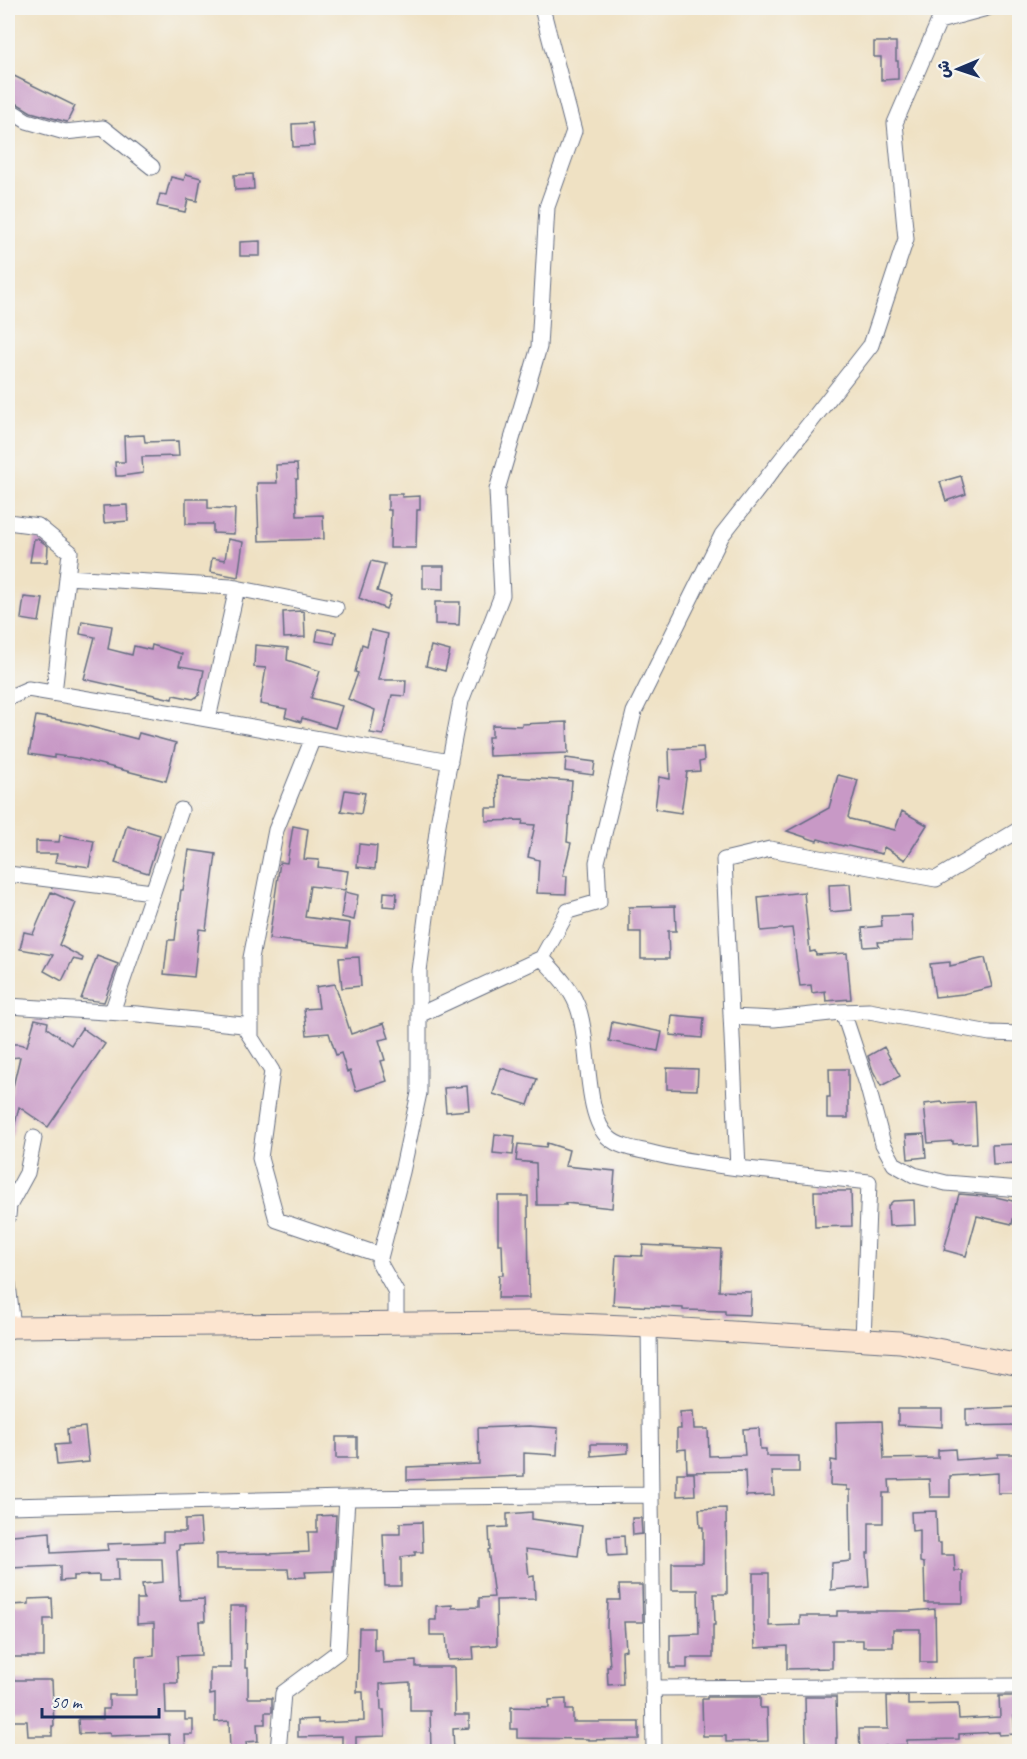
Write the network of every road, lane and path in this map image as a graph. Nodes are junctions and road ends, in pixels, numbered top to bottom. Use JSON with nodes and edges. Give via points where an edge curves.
{"nodes":[{"id":1,"x":542,"y":8,"type":"edge"},
{"id":2,"x":987,"y":8,"type":"edge"},
{"id":3,"x":8,"y":109,"type":"edge"},
{"id":4,"x":152,"y":167,"type":"dead end"},
{"id":5,"x":8,"y":522,"type":"edge"},
{"id":6,"x":67,"y":578,"type":"junction"},
{"id":7,"x":237,"y":588,"type":"junction"},
{"id":8,"x":336,"y":608,"type":"dead end"},
{"id":9,"x":54,"y":693,"type":"junction"},
{"id":10,"x":8,"y":698,"type":"edge"},
{"id":11,"x":208,"y":719,"type":"junction"},
{"id":12,"x":314,"y":738,"type":"junction"},
{"id":13,"x":450,"y":762,"type":"junction"},
{"id":14,"x":181,"y":810,"type":"dead end"},
{"id":15,"x":1020,"y":829,"type":"edge"},
{"id":16,"x":8,"y":874,"type":"edge"},
{"id":17,"x":152,"y":892,"type":"junction"},
{"id":18,"x":542,"y":958,"type":"junction"},
{"id":19,"x":8,"y":1006,"type":"edge"},
{"id":20,"x":112,"y":1012,"type":"junction"},
{"id":21,"x":843,"y":1012,"type":"junction"},
{"id":22,"x":419,"y":1015,"type":"junction"},
{"id":23,"x":731,"y":1017,"type":"junction"},
{"id":24,"x":1020,"y":1034,"type":"edge"},
{"id":25,"x":251,"y":1036,"type":"junction"},
{"id":26,"x":34,"y":1138,"type":"dead end"},
{"id":27,"x":738,"y":1168,"type":"junction"},
{"id":28,"x":1020,"y":1189,"type":"edge"},
{"id":29,"x":8,"y":1216,"type":"edge"},
{"id":30,"x":380,"y":1255,"type":"junction"},
{"id":31,"x":8,"y":1284,"type":"edge"},
{"id":32,"x":396,"y":1323,"type":"junction"},
{"id":33,"x":649,"y":1327,"type":"junction"},
{"id":34,"x":10,"y":1328,"type":"edge"},
{"id":35,"x":863,"y":1340,"type":"junction"},
{"id":36,"x":1020,"y":1365,"type":"edge"},
{"id":37,"x":651,"y":1495,"type":"junction"},
{"id":38,"x":347,"y":1498,"type":"junction"},
{"id":39,"x":8,"y":1506,"type":"edge"},
{"id":40,"x":1020,"y":1686,"type":"edge"},
{"id":41,"x":653,"y":1688,"type":"junction"},
{"id":42,"x":278,"y":1752,"type":"edge"},
{"id":43,"x":654,"y":1752,"type":"edge"}],
"edges":[{"from":1,"to":13,"type":"street","via":[[574,131],[547,207],[539,347],[497,490],[502,595],[461,701]]},
{"from":2,"to":18,"type":"street","via":[[939,21],[895,123],[906,239],[872,345],[722,535],[634,712],[597,862],[599,902],[568,911]]},
{"from":3,"to":4,"type":"street","via":[[27,121],[65,132],[104,128]]},
{"from":5,"to":6,"type":"street","via":[[38,526],[70,552]]},
{"from":6,"to":7,"type":"street"},
{"from":6,"to":9,"type":"street"},
{"from":7,"to":8,"type":"street"},
{"from":7,"to":11,"type":"street"},
{"from":9,"to":10,"type":"street","via":[[28,689]]},
{"from":9,"to":11,"type":"street"},
{"from":11,"to":12,"type":"street"},
{"from":12,"to":13,"type":"street"},
{"from":12,"to":25,"type":"street","via":[[276,830],[251,958]]},
{"from":13,"to":22,"type":"street","via":[[419,970]]},
{"from":14,"to":17,"type":"street"},
{"from":15,"to":23,"type":"street","via":[[936,879],[770,849],[724,860]]},
{"from":16,"to":17,"type":"street"},
{"from":17,"to":20,"type":"street"},
{"from":18,"to":22,"type":"street"},
{"from":18,"to":27,"type":"street","via":[[577,1004],[596,1118],[609,1138],[627,1147],[688,1162]]},
{"from":19,"to":20,"type":"street"},
{"from":20,"to":25,"type":"street","via":[[243,1025]]},
{"from":21,"to":23,"type":"street","via":[[774,1019]]},
{"from":21,"to":24,"type":"street","via":[[869,1011],[990,1033]]},
{"from":21,"to":28,"type":"street","via":[[883,1144],[894,1164],[914,1175],[946,1184]]},
{"from":22,"to":30,"type":"street","via":[[419,1093]]},
{"from":23,"to":27,"type":"street"},
{"from":25,"to":30,"type":"street","via":[[272,1071],[260,1158],[277,1220]]},
{"from":26,"to":29,"type":"street","via":[[27,1173],[9,1206]]},
{"from":27,"to":35,"type":"street","via":[[869,1182]]},
{"from":30,"to":32,"type":"street","via":[[379,1262],[396,1292]]},
{"from":31,"to":34,"type":"street"},
{"from":32,"to":33,"type":"street","via":[[528,1322]]},
{"from":32,"to":34,"type":"street"},
{"from":33,"to":35,"type":"street"},
{"from":33,"to":37,"type":"street"},
{"from":35,"to":36,"type":"street","via":[[900,1342]]},
{"from":37,"to":38,"type":"street"},
{"from":37,"to":41,"type":"street"},
{"from":38,"to":39,"type":"street"},
{"from":38,"to":42,"type":"street","via":[[338,1652],[283,1693]]},
{"from":40,"to":41,"type":"street"},
{"from":41,"to":43,"type":"street"}]}
